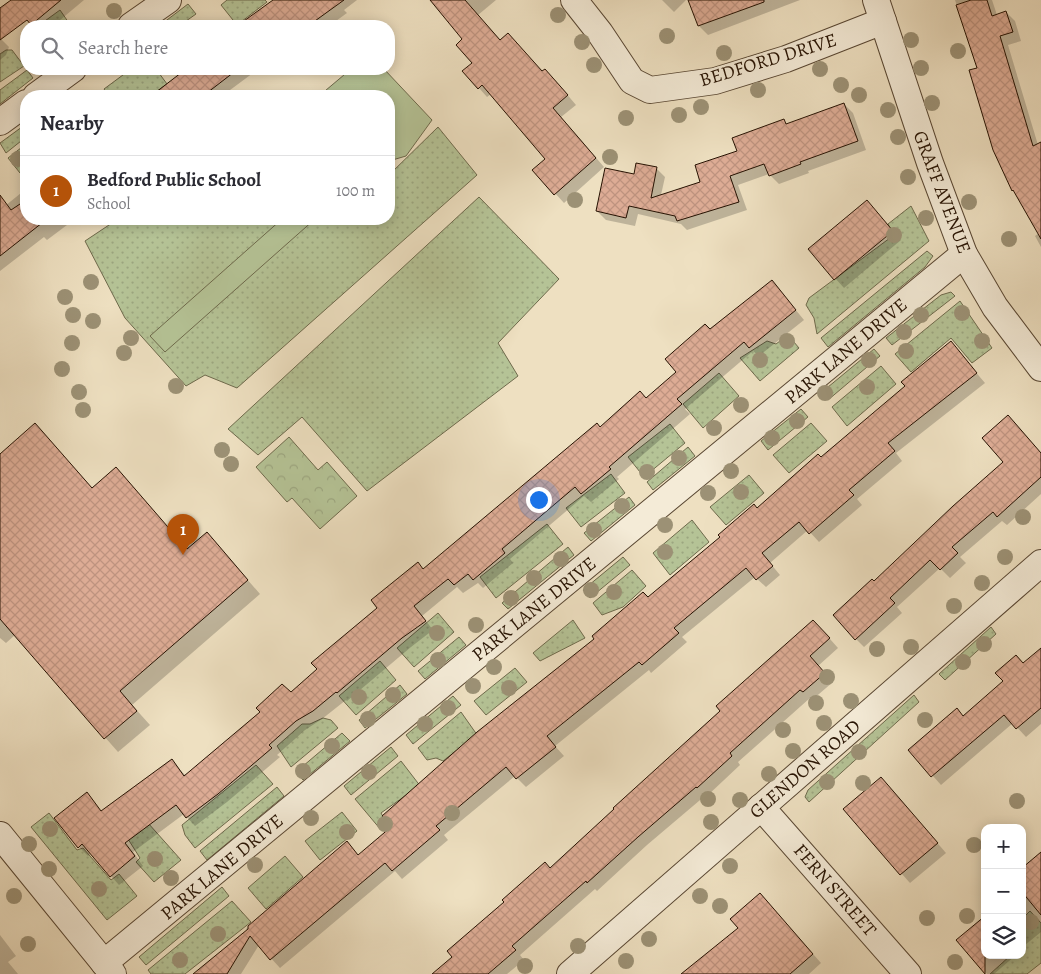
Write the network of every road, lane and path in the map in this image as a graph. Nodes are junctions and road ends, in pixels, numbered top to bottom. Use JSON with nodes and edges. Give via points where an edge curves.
{"nodes":[{"id":1,"x":168,"y":0,"type":"edge"},
{"id":2,"x":574,"y":0,"type":"edge"},
{"id":3,"x":879,"y":11,"type":"edge"},
{"id":4,"x":140,"y":20,"type":"edge"},
{"id":5,"x":65,"y":75,"type":"edge"},
{"id":6,"x":44,"y":90,"type":"edge"},
{"id":7,"x":20,"y":107,"type":"edge"},
{"id":8,"x":0,"y":122,"type":"edge"},
{"id":9,"x":964,"y":254,"type":"junction"},
{"id":10,"x":1041,"y":368,"type":"edge"},
{"id":11,"x":1041,"y":563,"type":"edge"},
{"id":12,"x":762,"y":807,"type":"junction"},
{"id":13,"x":0,"y":835,"type":"edge"},
{"id":14,"x":108,"y":969,"type":"edge"},
{"id":15,"x":570,"y":974,"type":"edge"},
{"id":16,"x":908,"y":974,"type":"edge"}],
"edges":[{"from":1,"to":4,"type":"street"},
{"from":2,"to":3,"type":"street","name":"BEDFORD DRIVE","via":[[632,81],[650,90],[716,81],[786,59]]},
{"from":3,"to":9,"type":"street","name":"GRAFF AVENUE"},
{"from":5,"to":6,"type":"street"},
{"from":7,"to":8,"type":"street"},
{"from":9,"to":10,"type":"street","name":"GRAFF AVENUE","via":[[995,307]]},
{"from":9,"to":14,"type":"street","name":"PARK LANE DRIVE"},
{"from":11,"to":12,"type":"street","name":"GLENDON ROAD"},
{"from":12,"to":15,"type":"street","name":"GLENDON ROAD"},
{"from":12,"to":16,"type":"street","name":"FERN STREET"},
{"from":13,"to":14,"type":"street"}]}
